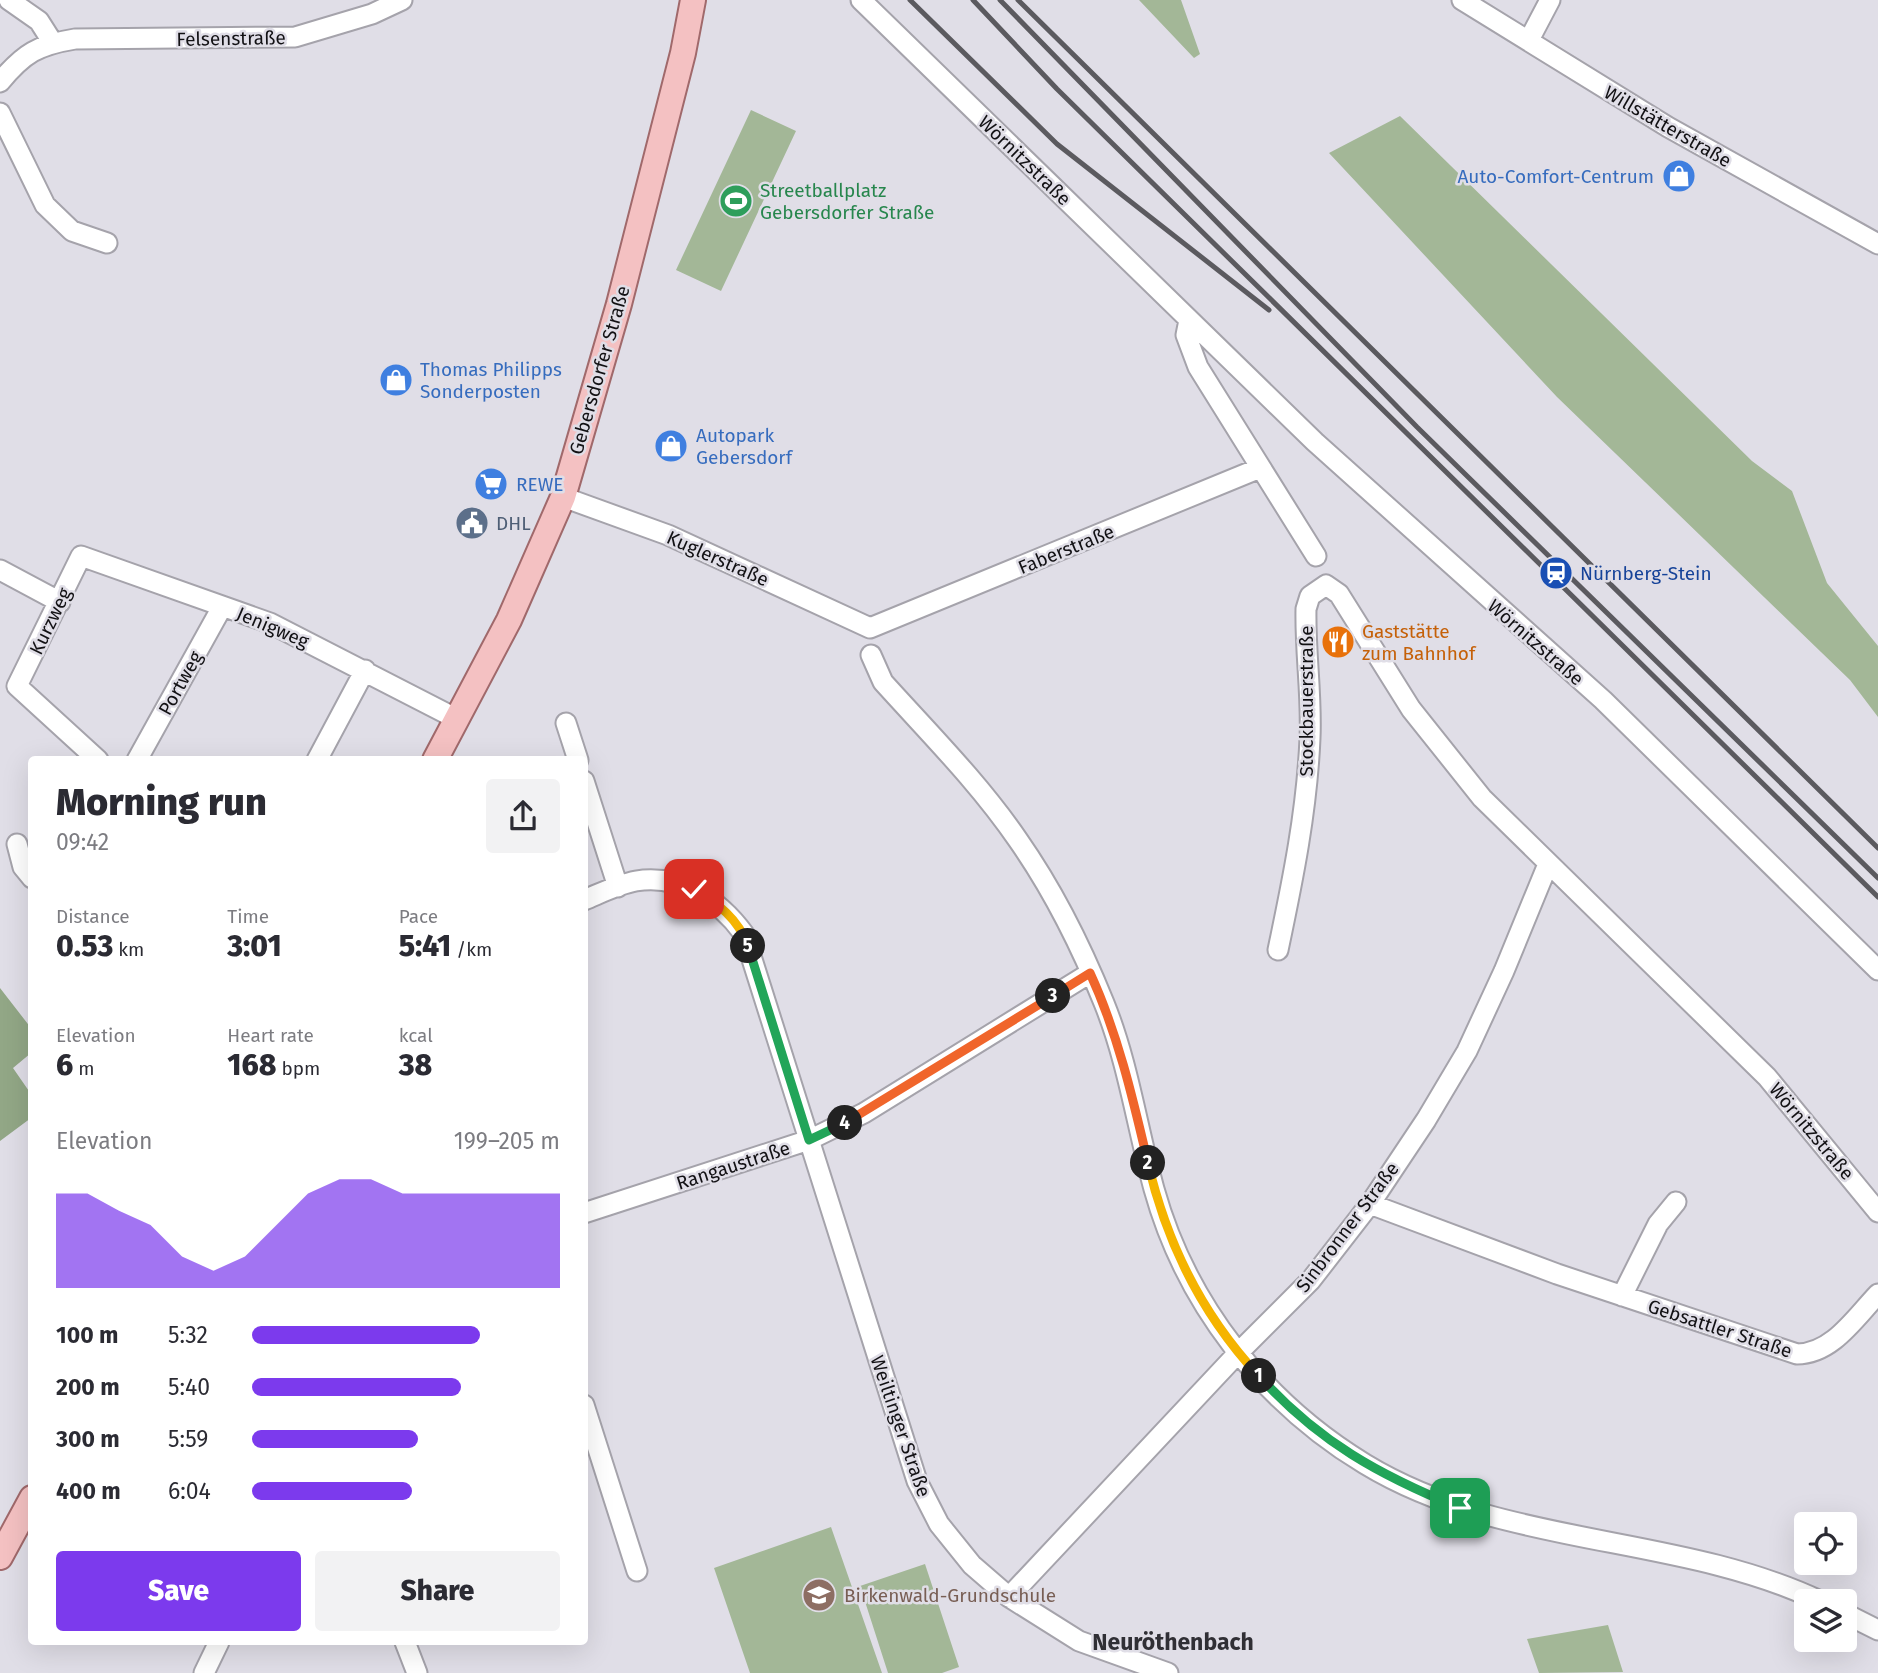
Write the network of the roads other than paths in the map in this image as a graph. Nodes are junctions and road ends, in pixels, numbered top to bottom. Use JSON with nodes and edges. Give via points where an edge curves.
{"nodes":[{"id":1,"x":9,"y":0,"type":"edge"},
{"id":2,"x":402,"y":0,"type":"edge"},
{"id":3,"x":693,"y":0,"type":"edge"},
{"id":4,"x":861,"y":0,"type":"edge"},
{"id":5,"x":1462,"y":0,"type":"edge"},
{"id":6,"x":1550,"y":0,"type":"edge"},
{"id":7,"x":1529,"y":40,"type":"junction"},
{"id":8,"x":53,"y":43,"type":"junction"},
{"id":9,"x":0,"y":82,"type":"edge"},
{"id":10,"x":0,"y":113,"type":"edge"},
{"id":11,"x":107,"y":243,"type":"dead end"},
{"id":12,"x":1878,"y":244,"type":"edge"},
{"id":13,"x":1189,"y":320,"type":"junction"},
{"id":14,"x":1260,"y":468,"type":"junction"},
{"id":15,"x":563,"y":497,"type":"junction"},
{"id":16,"x":81,"y":556,"type":"joint"},
{"id":17,"x":1316,"y":556,"type":"dead end"},
{"id":18,"x":0,"y":570,"type":"edge"},
{"id":19,"x":1326,"y":585,"type":"joint"},
{"id":20,"x":60,"y":602,"type":"junction"},
{"id":21,"x":222,"y":607,"type":"junction"},
{"id":22,"x":870,"y":628,"type":"joint"},
{"id":23,"x":871,"y":655,"type":"dead end"},
{"id":24,"x":365,"y":670,"type":"junction"},
{"id":25,"x":457,"y":719,"type":"junction"},
{"id":26,"x":566,"y":723,"type":"dead end"},
{"id":27,"x":94,"y":756,"type":"edge"},
{"id":28,"x":139,"y":756,"type":"edge"},
{"id":29,"x":319,"y":756,"type":"edge"},
{"id":30,"x":437,"y":756,"type":"edge"},
{"id":31,"x":577,"y":756,"type":"edge"},
{"id":32,"x":588,"y":793,"type":"edge"},
{"id":33,"x":17,"y":844,"type":"dead end"},
{"id":34,"x":1548,"y":864,"type":"junction"},
{"id":35,"x":28,"y":873,"type":"edge"},
{"id":36,"x":618,"y":887,"type":"junction"},
{"id":37,"x":588,"y":898,"type":"edge"},
{"id":38,"x":1278,"y":950,"type":"dead end"},
{"id":39,"x":1878,"y":970,"type":"edge"},
{"id":40,"x":1090,"y":973,"type":"junction"},
{"id":41,"x":809,"y":1140,"type":"junction"},
{"id":42,"x":1676,"y":1202,"type":"dead end"},
{"id":43,"x":1370,"y":1204,"type":"junction"},
{"id":44,"x":588,"y":1212,"type":"edge"},
{"id":45,"x":1878,"y":1212,"type":"edge"},
{"id":46,"x":1878,"y":1294,"type":"edge"},
{"id":47,"x":1622,"y":1296,"type":"junction"},
{"id":48,"x":1238,"y":1353,"type":"junction"},
{"id":49,"x":588,"y":1418,"type":"edge"},
{"id":50,"x":28,"y":1505,"type":"edge"},
{"id":51,"x":0,"y":1556,"type":"edge"},
{"id":52,"x":637,"y":1571,"type":"dead end"},
{"id":53,"x":1794,"y":1592,"type":"edge"},
{"id":54,"x":1009,"y":1597,"type":"junction"},
{"id":55,"x":1857,"y":1620,"type":"edge"},
{"id":56,"x":1878,"y":1630,"type":"edge"},
{"id":57,"x":218,"y":1645,"type":"edge"},
{"id":58,"x":406,"y":1645,"type":"edge"},
{"id":59,"x":204,"y":1673,"type":"edge"},
{"id":60,"x":417,"y":1673,"type":"edge"},
{"id":61,"x":1168,"y":1673,"type":"edge"}],
"edges":[{"from":1,"to":8,"type":"street","via":[[39,21]]},
{"from":2,"to":8,"type":"street","name":"Felsenstraße","via":[[295,37]]},
{"from":3,"to":15,"type":"main road","name":"Gebersdorfer Straße","via":[[619,303]]},
{"from":4,"to":13,"type":"street","name":"Wörnitzstraße"},
{"from":5,"to":7,"type":"street","name":"Willstätterstraße"},
{"from":6,"to":7,"type":"street"},
{"from":7,"to":12,"type":"street","name":"Willstätterstraße","via":[[1668,127]]},
{"from":8,"to":9,"type":"street","name":"Felsenstraße","via":[[35,48]]},
{"from":10,"to":11,"type":"street","via":[[45,205],[72,232]]},
{"from":13,"to":14,"type":"street","via":[[1186,334],[1198,367]]},
{"from":13,"to":39,"type":"street","name":"Wörnitzstraße","via":[[1315,442],[1603,700]]},
{"from":14,"to":17,"type":"street"},
{"from":14,"to":22,"type":"street","name":"Faberstraße"},
{"from":15,"to":22,"type":"street","name":"Kuglerstraße","via":[[668,535]]},
{"from":15,"to":25,"type":"main road","name":"Gebersdorfer Straße","via":[[522,592]]},
{"from":16,"to":20,"type":"street","name":"Kurzweg"},
{"from":16,"to":21,"type":"street","name":"Jenigweg"},
{"from":18,"to":20,"type":"street"},
{"from":19,"to":34,"type":"street","name":"Wörnitzstraße","via":[[1339,594],[1411,709],[1446,755]]},
{"from":19,"to":38,"type":"street","name":"Stockbauerstraße","via":[[1310,596],[1306,609],[1310,735],[1306,785],[1299,853]]},
{"from":20,"to":27,"type":"street","name":"Kurzweg","via":[[17,686]]},
{"from":21,"to":24,"type":"street","name":"Jenigweg","via":[[271,623]]},
{"from":21,"to":28,"type":"street","name":"Portweg"},
{"from":23,"to":40,"type":"street","via":[[883,682],[1016,837],[1057,900]]},
{"from":24,"to":25,"type":"street","name":"Jenigweg"},
{"from":24,"to":29,"type":"street"},
{"from":25,"to":30,"type":"main road","name":"Gebersdorfer Straße"},
{"from":26,"to":31,"type":"street"},
{"from":32,"to":36,"type":"street"},
{"from":33,"to":35,"type":"street"},
{"from":34,"to":43,"type":"street","name":"Sinbronner Straße","via":[[1467,1051]]},
{"from":34,"to":45,"type":"street","name":"Wörnitzstraße","via":[[1767,1077]]},
{"from":36,"to":37,"type":"street","name":"Weiltinger Straße"},
{"from":36,"to":41,"type":"street","name":"Weiltinger Straße","via":[[638,880],[667,881],[694,889],[725,909],[744,934]]},
{"from":40,"to":41,"type":"street","name":"Rangaustraße","via":[[864,1113]]},
{"from":40,"to":48,"type":"street","via":[[1124,1065],[1168,1235],[1193,1290]]},
{"from":41,"to":44,"type":"street","name":"Rangaustraße"},
{"from":41,"to":54,"type":"street","name":"Weiltinger Straße","via":[[917,1481],[939,1524],[972,1565]]},
{"from":42,"to":47,"type":"street","name":"Gebsattler Straße","via":[[1658,1224]]},
{"from":43,"to":47,"type":"street","name":"Gebsattler Straße"},
{"from":43,"to":48,"type":"street","name":"Sinbronner Straße","via":[[1311,1280]]},
{"from":46,"to":47,"type":"street","name":"Gebsattler Straße","via":[[1825,1348],[1810,1354],[1797,1354]]},
{"from":48,"to":53,"type":"street","via":[[1292,1413],[1365,1464],[1404,1484],[1460,1508],[1714,1563]]},
{"from":48,"to":54,"type":"street","name":"Sinbronner Straße"},
{"from":49,"to":52,"type":"street"},
{"from":50,"to":51,"type":"main road"},
{"from":54,"to":61,"type":"street","name":"Weiltinger Straße","via":[[1079,1641]]},
{"from":55,"to":56,"type":"street"},
{"from":57,"to":59,"type":"street"},
{"from":58,"to":60,"type":"street"}]}
